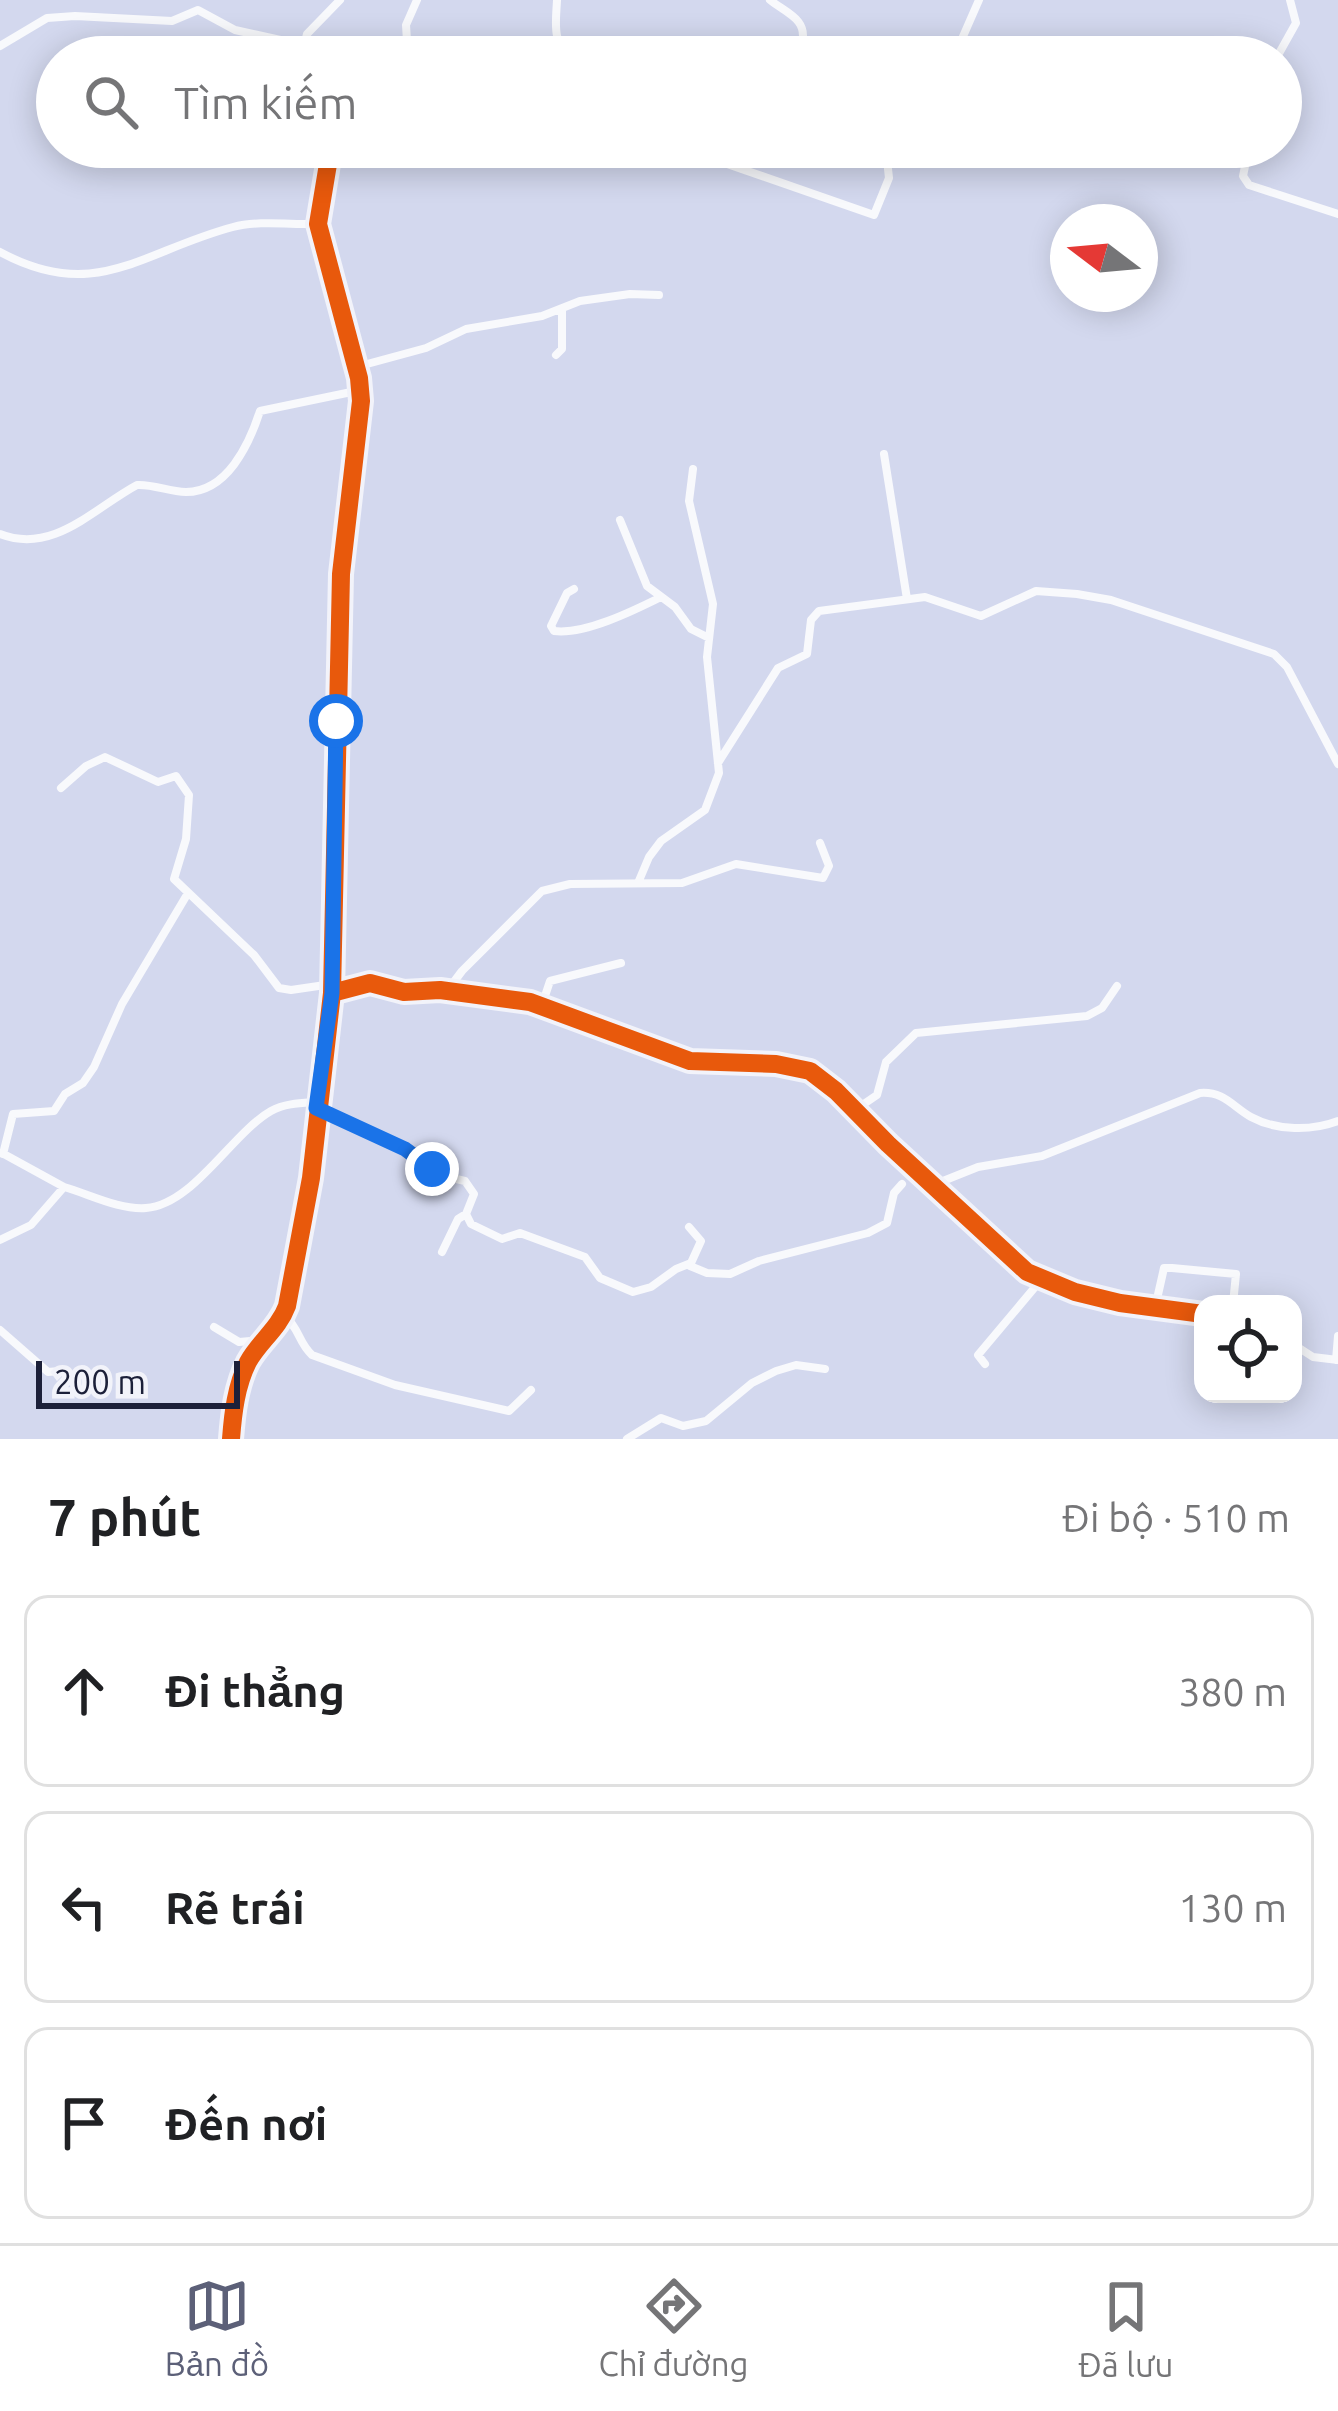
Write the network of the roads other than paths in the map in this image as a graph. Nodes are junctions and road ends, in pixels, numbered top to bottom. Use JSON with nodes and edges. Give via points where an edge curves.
{"nodes":[{"id":1,"x":340,"y":0,"type":"edge"},
{"id":2,"x":417,"y":0,"type":"edge"},
{"id":3,"x":557,"y":0,"type":"edge"},
{"id":4,"x":770,"y":0,"type":"edge"},
{"id":5,"x":979,"y":0,"type":"edge"},
{"id":6,"x":1290,"y":0,"type":"edge"},
{"id":7,"x":262,"y":36,"type":"edge"},
{"id":8,"x":306,"y":36,"type":"edge"},
{"id":9,"x":407,"y":36,"type":"edge"},
{"id":10,"x":557,"y":36,"type":"edge"},
{"id":11,"x":803,"y":36,"type":"edge"},
{"id":12,"x":963,"y":36,"type":"edge"},
{"id":13,"x":1289,"y":36,"type":"edge"},
{"id":14,"x":0,"y":46,"type":"edge"},
{"id":15,"x":327,"y":168,"type":"edge"},
{"id":16,"x":739,"y":168,"type":"edge"},
{"id":17,"x":1245,"y":168,"type":"edge"},
{"id":18,"x":888,"y":170,"type":"dead end"},
{"id":19,"x":1338,"y":214,"type":"edge"},
{"id":20,"x":318,"y":224,"type":"junction"},
{"id":21,"x":0,"y":252,"type":"edge"},
{"id":22,"x":659,"y":295,"type":"dead end"},
{"id":23,"x":562,"y":311,"type":"junction"},
{"id":24,"x":556,"y":355,"type":"dead end"},
{"id":25,"x":356,"y":367,"type":"junction"},
{"id":26,"x":361,"y":390,"type":"junction"},
{"id":27,"x":884,"y":454,"type":"dead end"},
{"id":28,"x":693,"y":469,"type":"dead end"},
{"id":29,"x":620,"y":520,"type":"dead end"},
{"id":30,"x":0,"y":534,"type":"edge"},
{"id":31,"x":574,"y":589,"type":"dead end"},
{"id":32,"x":661,"y":597,"type":"junction"},
{"id":33,"x":907,"y":599,"type":"junction"},
{"id":34,"x":710,"y":638,"type":"junction"},
{"id":35,"x":718,"y":763,"type":"junction"},
{"id":36,"x":1338,"y":764,"type":"edge"},
{"id":37,"x":61,"y":788,"type":"dead end"},
{"id":38,"x":820,"y":843,"type":"dead end"},
{"id":39,"x":638,"y":883,"type":"junction"},
{"id":40,"x":188,"y":893,"type":"junction"},
{"id":41,"x":621,"y":963,"type":"dead end"},
{"id":42,"x":1117,"y":986,"type":"dead end"},
{"id":43,"x":332,"y":989,"type":"junction"},
{"id":44,"x":447,"y":991,"type":"junction"},
{"id":45,"x":542,"y":1005,"type":"junction"},
{"id":46,"x":317,"y":1105,"type":"junction"},
{"id":47,"x":855,"y":1110,"type":"junction"},
{"id":48,"x":1338,"y":1121,"type":"edge"},
{"id":49,"x":2,"y":1153,"type":"edge"},
{"id":50,"x":902,"y":1184,"type":"dead end"},
{"id":51,"x":933,"y":1185,"type":"junction"},
{"id":52,"x":64,"y":1187,"type":"junction"},
{"id":53,"x":466,"y":1214,"type":"junction"},
{"id":54,"x":689,"y":1227,"type":"dead end"},
{"id":55,"x":0,"y":1240,"type":"edge"},
{"id":56,"x":442,"y":1252,"type":"dead end"},
{"id":57,"x":687,"y":1265,"type":"junction"},
{"id":58,"x":1041,"y":1280,"type":"junction"},
{"id":59,"x":1234,"y":1295,"type":"edge"},
{"id":60,"x":1155,"y":1309,"type":"junction"},
{"id":61,"x":1194,"y":1313,"type":"edge"},
{"id":62,"x":284,"y":1315,"type":"junction"},
{"id":63,"x":214,"y":1328,"type":"dead end"},
{"id":64,"x":0,"y":1330,"type":"edge"},
{"id":65,"x":1338,"y":1336,"type":"edge"},
{"id":66,"x":265,"y":1340,"type":"junction"},
{"id":67,"x":1302,"y":1350,"type":"edge"},
{"id":68,"x":1337,"y":1360,"type":"edge"},
{"id":69,"x":985,"y":1364,"type":"dead end"},
{"id":70,"x":825,"y":1369,"type":"dead end"},
{"id":71,"x":60,"y":1371,"type":"dead end"},
{"id":72,"x":531,"y":1390,"type":"dead end"},
{"id":73,"x":231,"y":1439,"type":"edge"},
{"id":74,"x":626,"y":1439,"type":"edge"}],
"edges":[{"from":1,"to":8,"type":"street"},
{"from":2,"to":9,"type":"street"},
{"from":3,"to":10,"type":"street"},
{"from":4,"to":11,"type":"street","via":[[798,21]]},
{"from":5,"to":12,"type":"street"},
{"from":6,"to":13,"type":"street","via":[[1296,23]]},
{"from":7,"to":14,"type":"street","via":[[198,10],[172,21],[47,18]]},
{"from":15,"to":20,"type":"street"},
{"from":16,"to":18,"type":"street","via":[[874,215]]},
{"from":17,"to":19,"type":"street","via":[[1249,184]]},
{"from":20,"to":21,"type":"street","via":[[239,225],[81,276],[50,274]]},
{"from":20,"to":25,"type":"street"},
{"from":22,"to":23,"type":"street","via":[[580,301]]},
{"from":23,"to":24,"type":"street"},
{"from":23,"to":25,"type":"street","via":[[474,327]]},
{"from":25,"to":26,"type":"street"},
{"from":26,"to":30,"type":"street","via":[[260,411],[232,469],[200,491],[137,485],[68,530],[25,540]]},
{"from":26,"to":43,"type":"street","via":[[340,574]]},
{"from":27,"to":33,"type":"street"},
{"from":28,"to":34,"type":"street","via":[[688,495],[713,604]]},
{"from":29,"to":32,"type":"street","via":[[647,586]]},
{"from":31,"to":32,"type":"street","via":[[554,631],[574,632]]},
{"from":32,"to":34,"type":"street"},
{"from":33,"to":35,"type":"street","via":[[815,614],[807,654],[778,668]]},
{"from":33,"to":36,"type":"street","via":[[932,598],[979,616],[1036,591],[1090,596],[1268,651],[1287,667]]},
{"from":34,"to":35,"type":"street"},
{"from":35,"to":39,"type":"street","via":[[708,807],[657,845]]},
{"from":37,"to":40,"type":"street","via":[[105,757],[158,782],[176,776],[188,798],[174,879]]},
{"from":38,"to":39,"type":"street","via":[[830,866],[823,878],[736,864],[691,881]]},
{"from":39,"to":44,"type":"street","via":[[542,891]]},
{"from":40,"to":43,"type":"street","via":[[279,988]]},
{"from":40,"to":49,"type":"street","via":[[88,1076],[54,1111],[13,1114]]},
{"from":41,"to":45,"type":"street","via":[[550,981]]},
{"from":42,"to":47,"type":"street","via":[[1087,1016],[910,1035],[886,1062],[878,1095]]},
{"from":43,"to":44,"type":"street","via":[[363,983]]},
{"from":43,"to":46,"type":"street"},
{"from":44,"to":45,"type":"street"},
{"from":45,"to":47,"type":"street","via":[[690,1061],[810,1071]]},
{"from":46,"to":52,"type":"street","via":[[268,1113],[155,1206],[130,1207]]},
{"from":46,"to":53,"type":"street","via":[[439,1175],[465,1181],[474,1194]]},
{"from":46,"to":62,"type":"street"},
{"from":47,"to":51,"type":"street"},
{"from":48,"to":51,"type":"street","via":[[1286,1128],[1200,1093],[1042,1156]]},
{"from":49,"to":52,"type":"street"},
{"from":50,"to":57,"type":"street","via":[[886,1222],[868,1233],[730,1274]]},
{"from":51,"to":58,"type":"street"},
{"from":52,"to":55,"type":"street","via":[[32,1225]]},
{"from":53,"to":56,"type":"street"},
{"from":53,"to":57,"type":"street","via":[[502,1239],[520,1233],[585,1257],[600,1278],[633,1292]]},
{"from":54,"to":57,"type":"street","via":[[700,1241]]},
{"from":58,"to":60,"type":"street"},
{"from":58,"to":69,"type":"street","via":[[978,1355]]},
{"from":59,"to":60,"type":"street","via":[[1236,1274],[1164,1268]]},
{"from":60,"to":61,"type":"street"},
{"from":62,"to":66,"type":"street"},
{"from":62,"to":72,"type":"street","via":[[312,1355],[395,1385],[508,1412]]},
{"from":63,"to":66,"type":"street","via":[[239,1342]]},
{"from":64,"to":71,"type":"street","via":[[48,1372]]},
{"from":65,"to":68,"type":"street"},
{"from":66,"to":73,"type":"street","via":[[240,1382]]},
{"from":67,"to":68,"type":"street"},
{"from":70,"to":74,"type":"street","via":[[788,1366],[752,1383],[712,1419],[683,1426],[661,1418]]}]}
